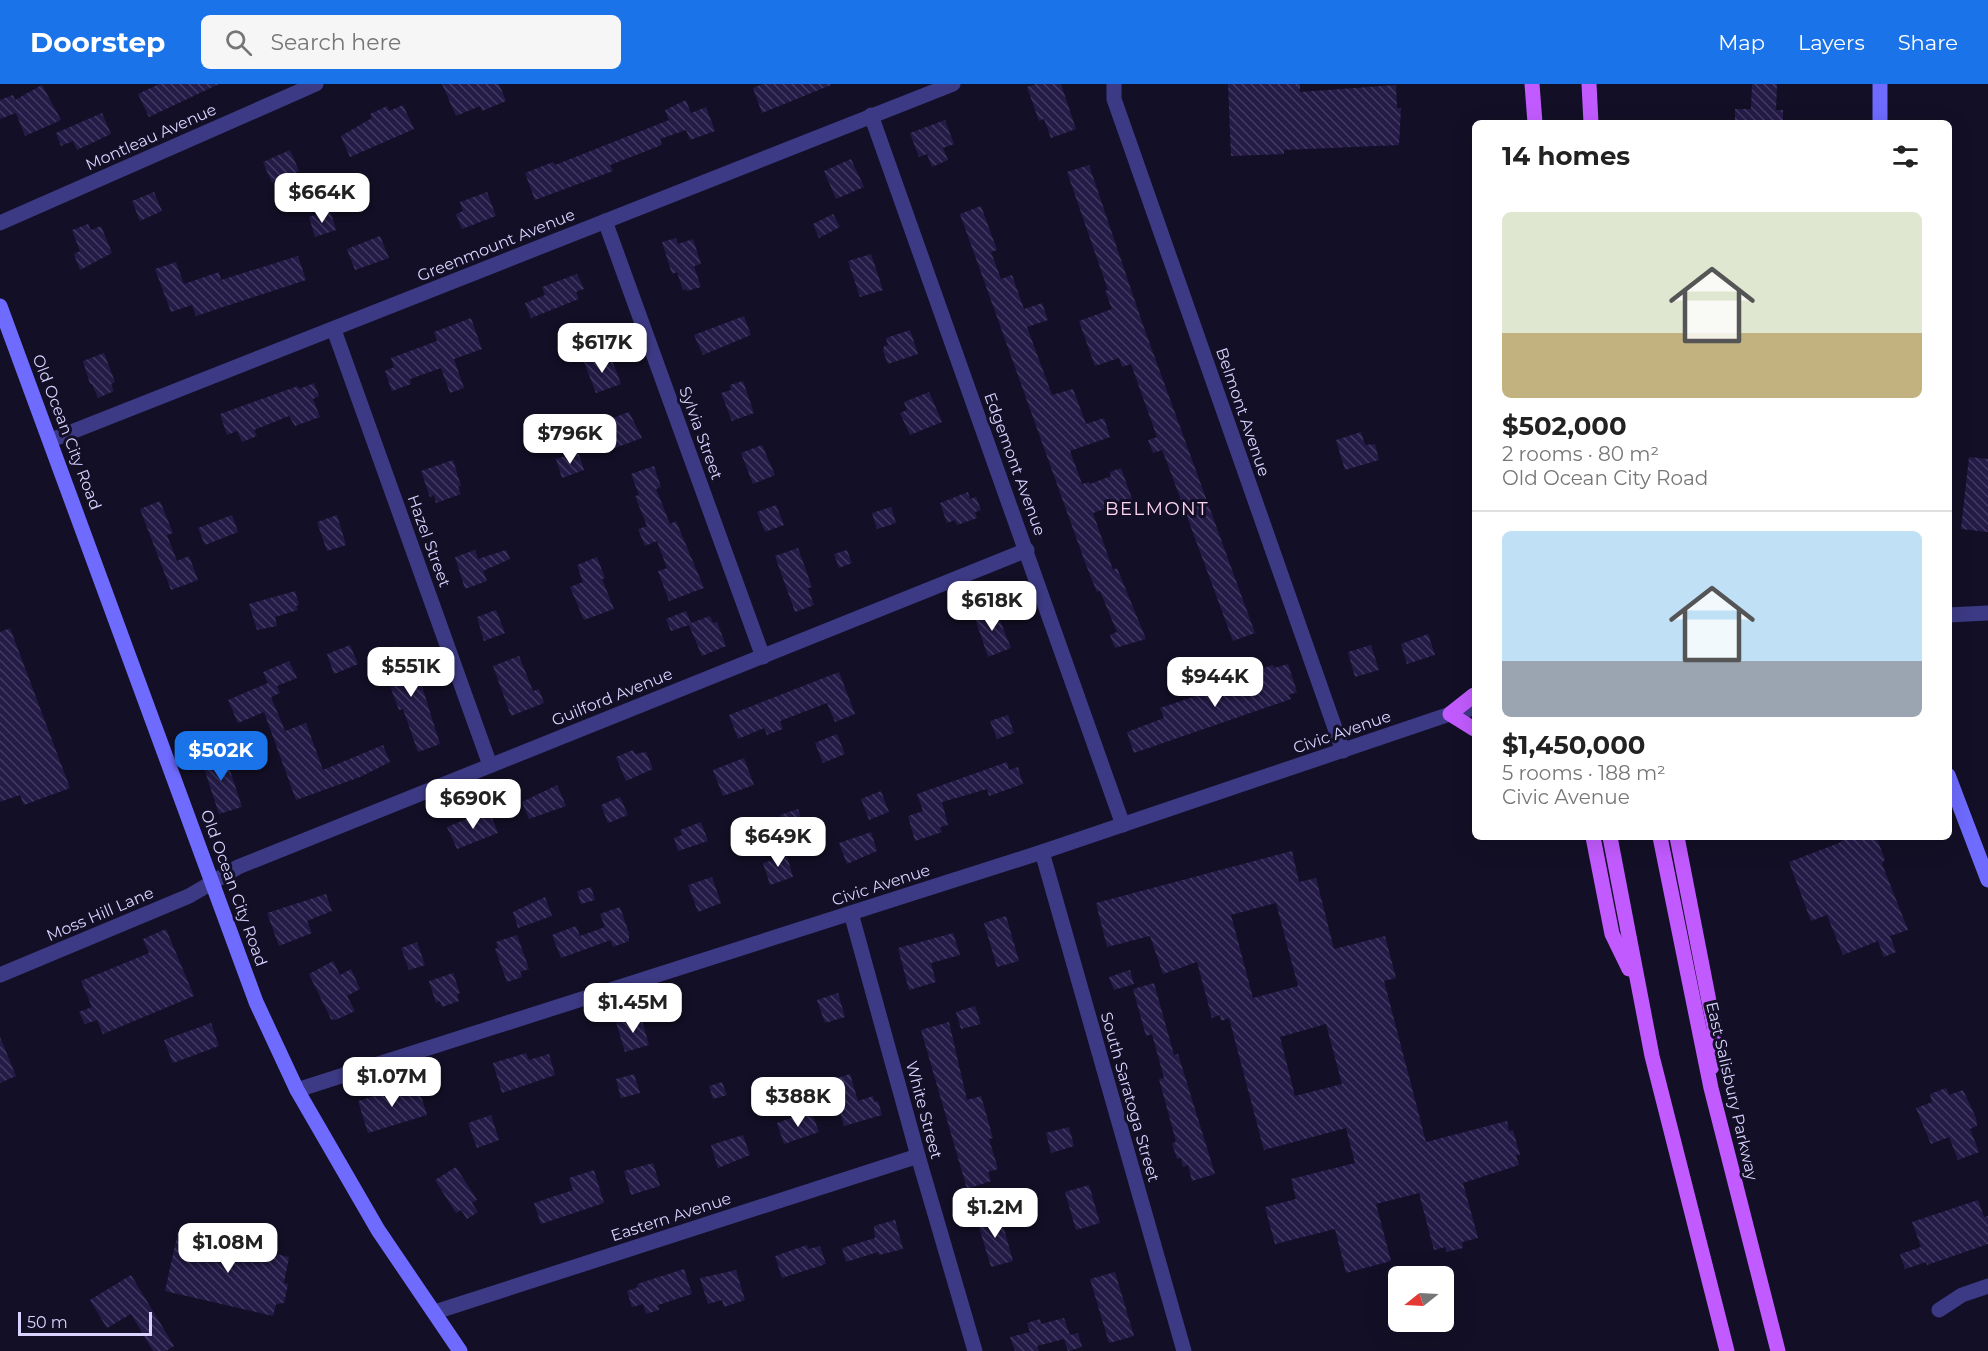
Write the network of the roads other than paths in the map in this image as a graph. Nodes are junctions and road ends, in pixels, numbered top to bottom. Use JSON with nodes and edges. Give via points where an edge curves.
{"nodes":[{"id":1,"x":316,"y":84,"type":"edge"},
{"id":2,"x":953,"y":84,"type":"edge"},
{"id":3,"x":1114,"y":84,"type":"edge"},
{"id":4,"x":1532,"y":84,"type":"edge"},
{"id":5,"x":1589,"y":84,"type":"edge"},
{"id":6,"x":1880,"y":84,"type":"edge"},
{"id":7,"x":872,"y":115,"type":"junction"},
{"id":8,"x":1535,"y":120,"type":"edge"},
{"id":9,"x":1591,"y":120,"type":"edge"},
{"id":10,"x":1880,"y":120,"type":"edge"},
{"id":11,"x":605,"y":221,"type":"junction"},
{"id":12,"x":0,"y":223,"type":"edge"},
{"id":13,"x":0,"y":306,"type":"edge"},
{"id":14,"x":334,"y":330,"type":"junction"},
{"id":15,"x":51,"y":440,"type":"junction"},
{"id":16,"x":1027,"y":550,"type":"junction"},
{"id":17,"x":1988,"y":612,"type":"edge"},
{"id":18,"x":1952,"y":615,"type":"edge"},
{"id":19,"x":763,"y":657,"type":"junction"},
{"id":20,"x":1472,"y":697,"type":"edge"},
{"id":21,"x":1472,"y":708,"type":"edge"},
{"id":22,"x":1449,"y":714,"type":"junction"},
{"id":23,"x":1472,"y":728,"type":"edge"},
{"id":24,"x":1343,"y":751,"type":"junction"},
{"id":25,"x":490,"y":765,"type":"junction"},
{"id":26,"x":1952,"y":786,"type":"edge"},
{"id":27,"x":1123,"y":825,"type":"junction"},
{"id":28,"x":1594,"y":840,"type":"edge"},
{"id":29,"x":1611,"y":840,"type":"edge"},
{"id":30,"x":1661,"y":840,"type":"edge"},
{"id":31,"x":1678,"y":840,"type":"edge"},
{"id":32,"x":1042,"y":852,"type":"junction"},
{"id":33,"x":1988,"y":880,"type":"edge"},
{"id":34,"x":213,"y":882,"type":"junction"},
{"id":35,"x":851,"y":913,"type":"junction"},
{"id":36,"x":0,"y":975,"type":"edge"},
{"id":37,"x":1638,"y":990,"type":"junction"},
{"id":38,"x":1711,"y":1088,"type":"junction"},
{"id":39,"x":297,"y":1090,"type":"junction"},
{"id":40,"x":918,"y":1156,"type":"junction"},
{"id":41,"x":1988,"y":1286,"type":"edge"},
{"id":42,"x":1939,"y":1310,"type":"dead end"},
{"id":43,"x":435,"y":1312,"type":"junction"},
{"id":44,"x":1180,"y":1350,"type":"edge"},
{"id":45,"x":460,"y":1351,"type":"edge"},
{"id":46,"x":975,"y":1351,"type":"edge"},
{"id":47,"x":1727,"y":1351,"type":"edge"},
{"id":48,"x":1778,"y":1351,"type":"edge"}],
"edges":[{"from":1,"to":12,"type":"street","name":"Montleau Avenue"},
{"from":2,"to":7,"type":"street","name":"Greenmount Avenue"},
{"from":3,"to":24,"type":"street","name":"Belmont Avenue","via":[[1114,99]]},
{"from":4,"to":8,"type":"main road"},
{"from":5,"to":9,"type":"main road"},
{"from":6,"to":10,"type":"main road"},
{"from":7,"to":11,"type":"street","name":"Greenmount Avenue"},
{"from":7,"to":16,"type":"street","name":"Edgemont Avenue"},
{"from":11,"to":14,"type":"street","name":"Greenmount Avenue"},
{"from":11,"to":19,"type":"street","name":"Sylvia Street"},
{"from":13,"to":15,"type":"main road","name":"Old Ocean City Road"},
{"from":14,"to":15,"type":"street","name":"Greenmount Avenue"},
{"from":14,"to":25,"type":"street","name":"Hazel Street"},
{"from":15,"to":34,"type":"main road","name":"Old Ocean City Road"},
{"from":16,"to":19,"type":"street","name":"Guilford Avenue"},
{"from":16,"to":27,"type":"street","name":"Edgemont Avenue"},
{"from":17,"to":18,"type":"street"},
{"from":19,"to":25,"type":"street","name":"Guilford Avenue"},
{"from":20,"to":22,"type":"main road"},
{"from":21,"to":22,"type":"street","name":"Civic Avenue"},
{"from":22,"to":23,"type":"main road"},
{"from":22,"to":24,"type":"street","name":"Civic Avenue"},
{"from":24,"to":27,"type":"street","name":"Civic Avenue"},
{"from":25,"to":34,"type":"street","name":"Guilford Avenue","via":[[238,867]]},
{"from":26,"to":33,"type":"main road"},
{"from":27,"to":32,"type":"street","name":"Civic Avenue"},
{"from":28,"to":37,"type":"main road","via":[[1612,934]]},
{"from":29,"to":37,"type":"main road"},
{"from":30,"to":38,"type":"main road","name":"East Salisbury Parkway"},
{"from":31,"to":38,"type":"main road","via":[[1714,1027]]},
{"from":32,"to":35,"type":"street","name":"Civic Avenue"},
{"from":32,"to":44,"type":"street","name":"South Saratoga Street"},
{"from":34,"to":36,"type":"street","name":"Moss Hill Lane","via":[[189,896]]},
{"from":34,"to":39,"type":"main road","name":"Old Ocean City Road","via":[[255,1002]]},
{"from":35,"to":39,"type":"street","name":"Civic Avenue"},
{"from":35,"to":40,"type":"street","name":"White Street"},
{"from":37,"to":47,"type":"main road"},
{"from":38,"to":48,"type":"main road","name":"East Salisbury Parkway"},
{"from":39,"to":43,"type":"main road","name":"Old Ocean City Road","via":[[378,1230]]},
{"from":40,"to":43,"type":"street","name":"Eastern Avenue"},
{"from":40,"to":46,"type":"street","name":"White Street"},
{"from":41,"to":42,"type":"street","via":[[1962,1295]]},
{"from":43,"to":45,"type":"main road","name":"Old Ocean City Road"}]}
